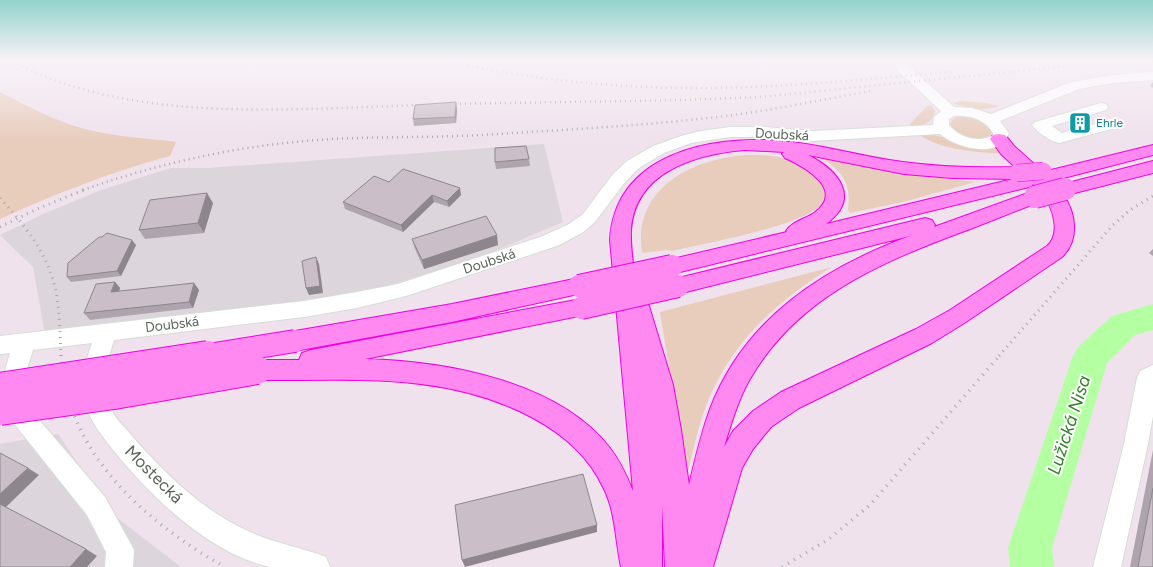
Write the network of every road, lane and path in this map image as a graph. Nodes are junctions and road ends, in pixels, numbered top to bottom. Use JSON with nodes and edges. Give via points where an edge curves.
{"nodes":[{"id":1,"x":918,"y":86,"type":"edge"},
{"id":2,"x":1071,"y":87,"type":"joint"},
{"id":3,"x":1081,"y":114,"type":"junction"},
{"id":4,"x":990,"y":120,"type":"junction"},
{"id":5,"x":947,"y":121,"type":"junction"},
{"id":6,"x":1084,"y":132,"type":"junction"},
{"id":7,"x":999,"y":139,"type":"junction"},
{"id":8,"x":734,"y":145,"type":"junction"},
{"id":9,"x":1153,"y":150,"type":"edge"},
{"id":10,"x":1153,"y":167,"type":"edge"},
{"id":11,"x":1034,"y":180,"type":"junction"},
{"id":12,"x":750,"y":248,"type":"junction"},
{"id":13,"x":675,"y":276,"type":"junction"},
{"id":14,"x":106,"y":332,"type":"junction"},
{"id":15,"x":24,"y":342,"type":"junction"},
{"id":16,"x":0,"y":345,"type":"edge"},
{"id":17,"x":294,"y":358,"type":"junction"},
{"id":18,"x":1153,"y":374,"type":"edge"},
{"id":19,"x":0,"y":387,"type":"edge"},
{"id":20,"x":0,"y":411,"type":"edge"},
{"id":21,"x":673,"y":503,"type":"junction"},
{"id":22,"x":119,"y":567,"type":"edge"},
{"id":23,"x":316,"y":567,"type":"edge"},
{"id":24,"x":636,"y":567,"type":"edge"},
{"id":25,"x":647,"y":567,"type":"edge"},
{"id":26,"x":680,"y":567,"type":"edge"},
{"id":27,"x":697,"y":567,"type":"edge"},
{"id":28,"x":1107,"y":567,"type":"edge"}],
"edges":[{"from":1,"to":5,"type":"street"},
{"from":2,"to":3,"type":"street"},
{"from":2,"to":4,"type":"street"},
{"from":3,"to":6,"type":"street"},
{"from":3,"to":6,"type":"street","via":[[1110,125]]},
{"from":3,"to":6,"type":"street","via":[[1040,125],[1059,138]]},
{"from":4,"to":5,"type":"street","name":"Doubská","via":[[970,113]]},
{"from":4,"to":7,"type":"street","via":[[1001,133]]},
{"from":5,"to":7,"type":"street","via":[[957,138],[977,144]]},
{"from":5,"to":14,"type":"street","name":"Doubská","via":[[810,136],[759,132],[708,134],[690,138],[646,156],[627,169],[588,219],[573,230],[550,241],[399,291],[357,300],[304,309]]},
{"from":7,"to":21,"type":"highway","via":[[1012,155],[1051,191],[1061,206],[1065,222],[1060,246],[958,316],[924,336],[790,400],[762,419],[743,440],[729,465]]},
{"from":8,"to":11,"type":"highway","via":[[790,146],[931,172]]},
{"from":8,"to":12,"type":"highway","via":[[775,150],[802,158],[827,176],[835,193],[832,206],[816,221],[786,236]]},
{"from":8,"to":21,"type":"highway","via":[[685,156],[667,164],[646,179],[631,197],[621,231],[641,420]]},
{"from":9,"to":11,"type":"highway"},
{"from":10,"to":11,"type":"highway","bridge":true,"via":[[1067,189]]},
{"from":11,"to":12,"type":"highway"},
{"from":11,"to":13,"type":"highway","via":[[768,265]]},
{"from":11,"to":21,"type":"highway","via":[[910,244],[866,262],[824,287],[784,319],[751,355],[729,393],[711,443]]},
{"from":12,"to":13,"type":"highway"},
{"from":13,"to":17,"type":"highway","bridge":true},
{"from":14,"to":15,"type":"street","name":"Doubská"},
{"from":14,"to":23,"type":"street","name":"Mostecká","via":[[96,362],[94,386],[97,403],[104,420],[138,463],[164,490],[239,542]]},
{"from":15,"to":16,"type":"street","name":"Doubská"},
{"from":15,"to":22,"type":"street","via":[[11,384],[12,404],[96,506],[120,550]]},
{"from":17,"to":19,"type":"highway","bridge":true,"via":[[126,369]]},
{"from":17,"to":20,"type":"highway","bridge":true,"via":[[257,370],[114,395]]},
{"from":17,"to":21,"type":"highway","via":[[368,370],[453,378],[496,389],[540,407],[569,425],[608,469]]},
{"from":18,"to":28,"type":"street","via":[[1148,378],[1136,444]]},
{"from":21,"to":24,"type":"highway","via":[[632,534]]},
{"from":21,"to":25,"type":"highway"},
{"from":21,"to":26,"type":"highway"},
{"from":21,"to":27,"type":"highway"}]}
